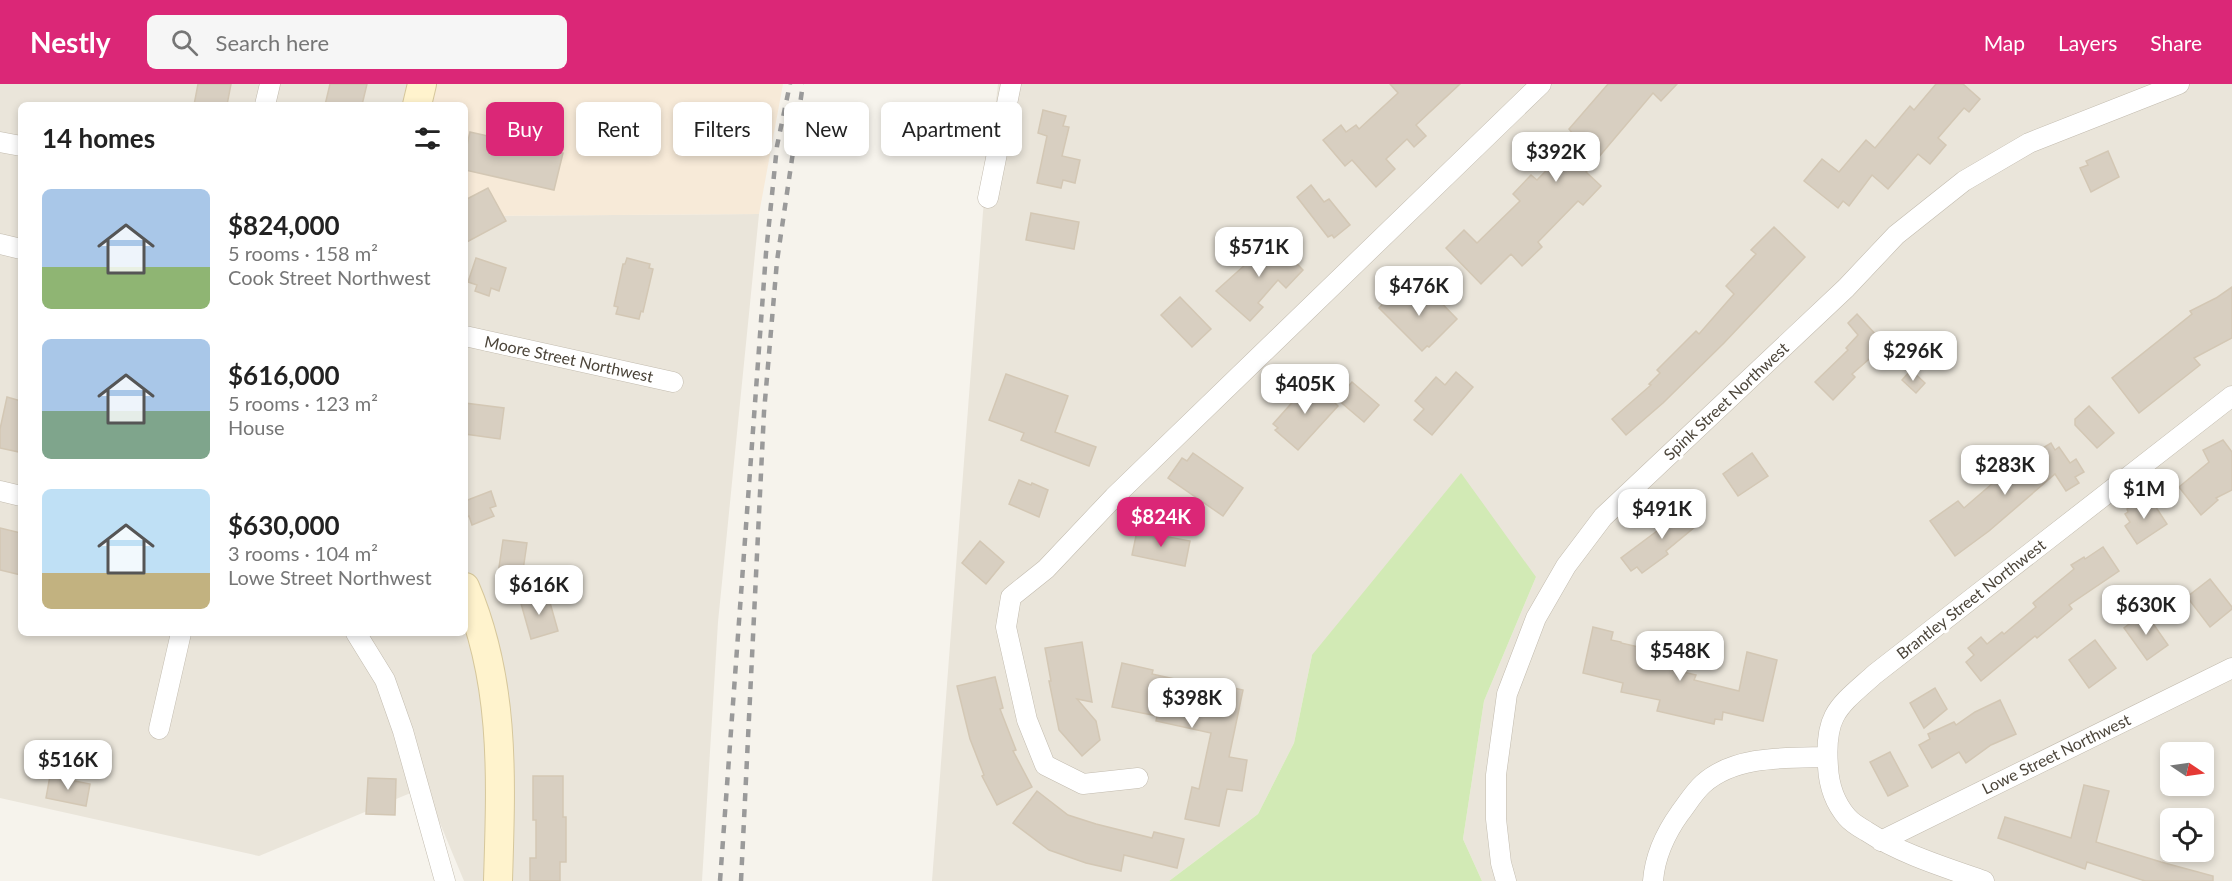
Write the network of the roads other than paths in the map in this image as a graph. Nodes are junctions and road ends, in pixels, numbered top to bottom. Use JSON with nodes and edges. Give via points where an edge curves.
{"nodes":[{"id":1,"x":270,"y":84,"type":"edge"},
{"id":2,"x":422,"y":84,"type":"edge"},
{"id":3,"x":1011,"y":84,"type":"edge"},
{"id":4,"x":1541,"y":84,"type":"edge"},
{"id":5,"x":2179,"y":84,"type":"edge"},
{"id":6,"x":266,"y":102,"type":"edge"},
{"id":7,"x":418,"y":102,"type":"edge"},
{"id":8,"x":0,"y":141,"type":"edge"},
{"id":9,"x":18,"y":145,"type":"edge"},
{"id":10,"x":988,"y":198,"type":"dead end"},
{"id":11,"x":0,"y":244,"type":"edge"},
{"id":12,"x":18,"y":248,"type":"edge"},
{"id":13,"x":468,"y":337,"type":"edge"},
{"id":14,"x":673,"y":382,"type":"dead end"},
{"id":15,"x":2232,"y":396,"type":"edge"},
{"id":16,"x":0,"y":491,"type":"edge"},
{"id":17,"x":18,"y":495,"type":"edge"},
{"id":18,"x":468,"y":596,"type":"edge"},
{"id":19,"x":180,"y":636,"type":"edge"},
{"id":20,"x":358,"y":636,"type":"edge"},
{"id":21,"x":2232,"y":668,"type":"edge"},
{"id":22,"x":159,"y":729,"type":"dead end"},
{"id":23,"x":1827,"y":758,"type":"junction"},
{"id":24,"x":1138,"y":778,"type":"dead end"},
{"id":25,"x":1881,"y":841,"type":"junction"},
{"id":26,"x":445,"y":881,"type":"edge"},
{"id":27,"x":498,"y":881,"type":"edge"},
{"id":28,"x":1506,"y":881,"type":"edge"},
{"id":29,"x":1653,"y":881,"type":"edge"},
{"id":30,"x":1984,"y":881,"type":"edge"}],
"edges":[{"from":1,"to":6,"type":"street"},
{"from":2,"to":7,"type":"street"},
{"from":3,"to":10,"type":"street"},
{"from":4,"to":24,"type":"street","via":[[1114,497],[1046,569],[1011,597],[1006,627],[1027,720],[1045,765],[1083,784]]},
{"from":5,"to":28,"type":"street","name":"Spink Street Northwest","via":[[2029,143],[1964,181],[1896,235],[1846,288],[1603,518],[1566,566],[1536,618],[1507,694],[1496,774],[1496,819]]},
{"from":8,"to":9,"type":"street"},
{"from":11,"to":12,"type":"street"},
{"from":13,"to":14,"type":"street","name":"Moore Street Northwest"},
{"from":15,"to":23,"type":"street","name":"Brantley Street Northwest","via":[[1875,674],[1841,705],[1826,742]]},
{"from":16,"to":17,"type":"street"},
{"from":18,"to":27,"type":"street","via":[[487,652],[496,700],[501,770]]},
{"from":19,"to":22,"type":"street"},
{"from":20,"to":26,"type":"street","via":[[385,680]]},
{"from":21,"to":25,"type":"street","name":"Lowe Street Northwest"},
{"from":23,"to":25,"type":"street","name":"Brantley Street Northwest","via":[[1829,782],[1837,803],[1848,819]]},
{"from":23,"to":29,"type":"street","via":[[1770,759],[1729,768],[1702,784],[1664,838],[1654,861]]},
{"from":25,"to":30,"type":"street","name":"Brantley Street Northwest"}]}
